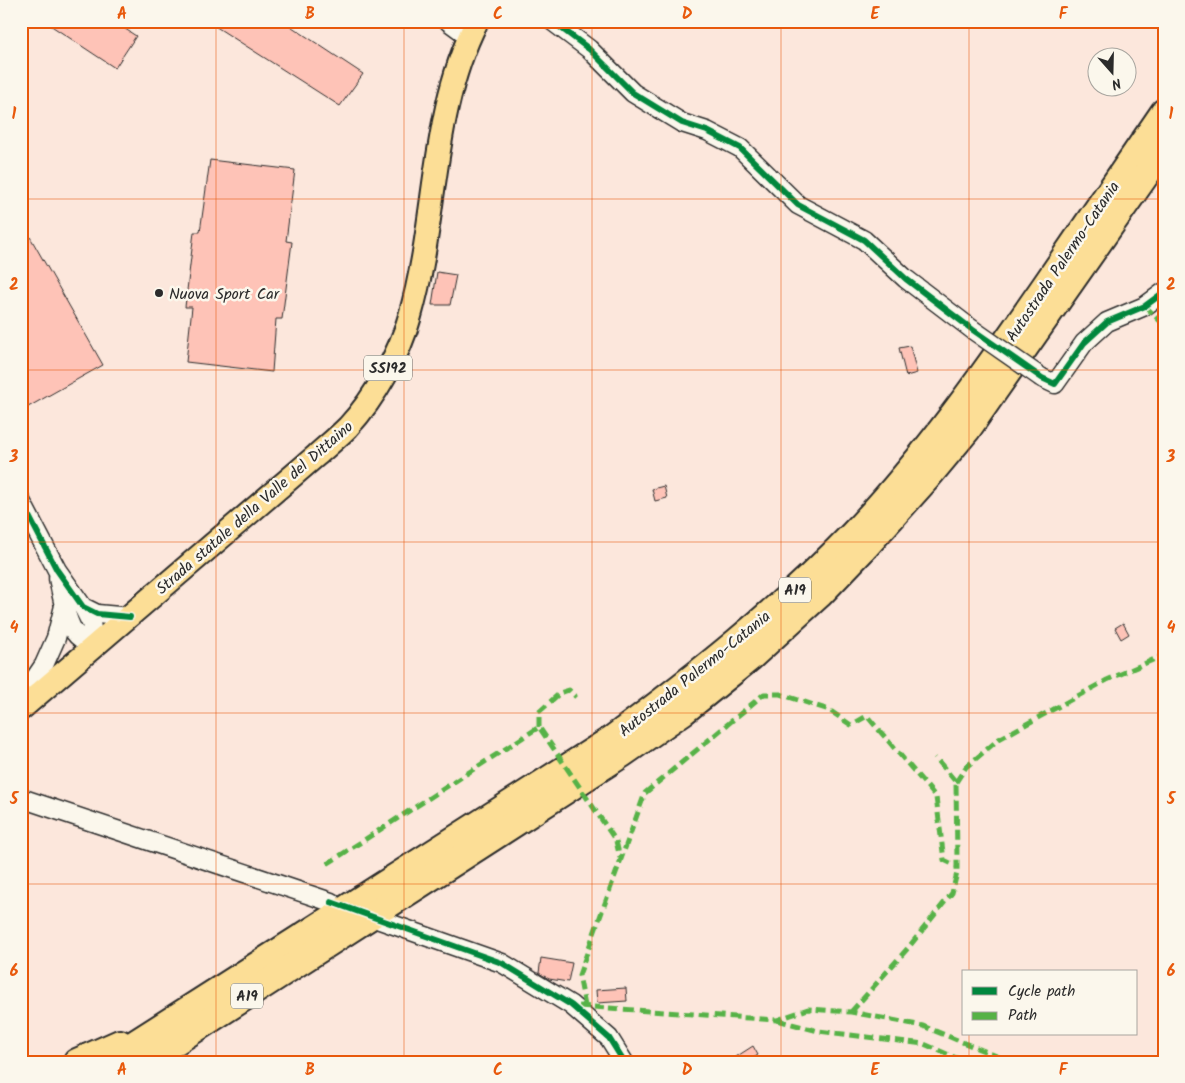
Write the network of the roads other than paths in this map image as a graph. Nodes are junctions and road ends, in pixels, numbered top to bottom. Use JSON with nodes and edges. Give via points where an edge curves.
{"nodes":[{"id":1,"x":448,"y":21,"type":"edge"},
{"id":2,"x":552,"y":21,"type":"edge"},
{"id":3,"x":474,"y":27,"type":"edge"},
{"id":4,"x":1164,"y":112,"type":"edge"},
{"id":5,"x":1164,"y":148,"type":"edge"},
{"id":6,"x":1164,"y":292,"type":"edge"},
{"id":7,"x":21,"y":501,"type":"edge"},
{"id":8,"x":56,"y":570,"type":"junction"},
{"id":9,"x":64,"y":606,"type":"junction"},
{"id":10,"x":83,"y":607,"type":"junction"},
{"id":11,"x":130,"y":617,"type":"junction"},
{"id":12,"x":95,"y":646,"type":"junction"},
{"id":13,"x":21,"y":699,"type":"edge"},
{"id":14,"x":21,"y":709,"type":"edge"},
{"id":15,"x":21,"y":798,"type":"edge"},
{"id":16,"x":331,"y":902,"type":"dead end"},
{"id":17,"x":380,"y":920,"type":"dead end"},
{"id":18,"x":350,"y":929,"type":"junction"},
{"id":19,"x":169,"y":1021,"type":"junction"},
{"id":20,"x":77,"y":1062,"type":"edge"},
{"id":21,"x":106,"y":1062,"type":"edge"},
{"id":22,"x":144,"y":1062,"type":"edge"},
{"id":23,"x":163,"y":1062,"type":"edge"},
{"id":24,"x":624,"y":1062,"type":"edge"}],
"edges":[{"from":1,"to":3,"type":"street","via":[[463,32]]},
{"from":2,"to":6,"type":"street","bridge":true,"via":[[589,49],[633,94],[682,123],[707,131],[740,148],[798,205],[864,240],[906,279],[973,330],[1055,384],[1084,343],[1107,322],[1145,306]]},
{"from":3,"to":11,"type":"main road","name":"Strada statale della Valle del Dittaino","number":"SS192","via":[[444,115],[410,317],[383,378],[348,427]]},
{"from":4,"to":19,"type":"highway","name":"Autostrada Palermo-Catania","number":"A19","via":[[1010,338],[952,417],[860,526],[804,583],[738,641],[612,739]]},
{"from":5,"to":18,"type":"highway","name":"Autostrada Palermo-Catania","number":"A19","via":[[967,430],[819,595],[751,657],[684,711]]},
{"from":7,"to":8,"type":"street"},
{"from":8,"to":9,"type":"street"},
{"from":8,"to":10,"type":"street"},
{"from":9,"to":12,"type":"street","via":[[74,632],[84,642]]},
{"from":9,"to":13,"type":"street","via":[[56,638],[44,664]]},
{"from":10,"to":11,"type":"street","via":[[97,614]]},
{"from":10,"to":12,"type":"street","via":[[91,623]]},
{"from":11,"to":12,"type":"main road","name":"Strada statale della Valle del Dittaino"},
{"from":12,"to":14,"type":"main road","name":"Strada statale della Valle del Dittaino"},
{"from":15,"to":16,"type":"street"},
{"from":17,"to":24,"type":"street","via":[[502,963],[571,1005],[608,1038]]},
{"from":18,"to":22,"type":"highway","name":"Autostrada Palermo-Catania","number":"A19"},
{"from":18,"to":23,"type":"highway","via":[[276,988]]},
{"from":19,"to":20,"type":"highway"},
{"from":19,"to":21,"type":"highway","name":"Autostrada Palermo-Catania","number":"A19"}]}
